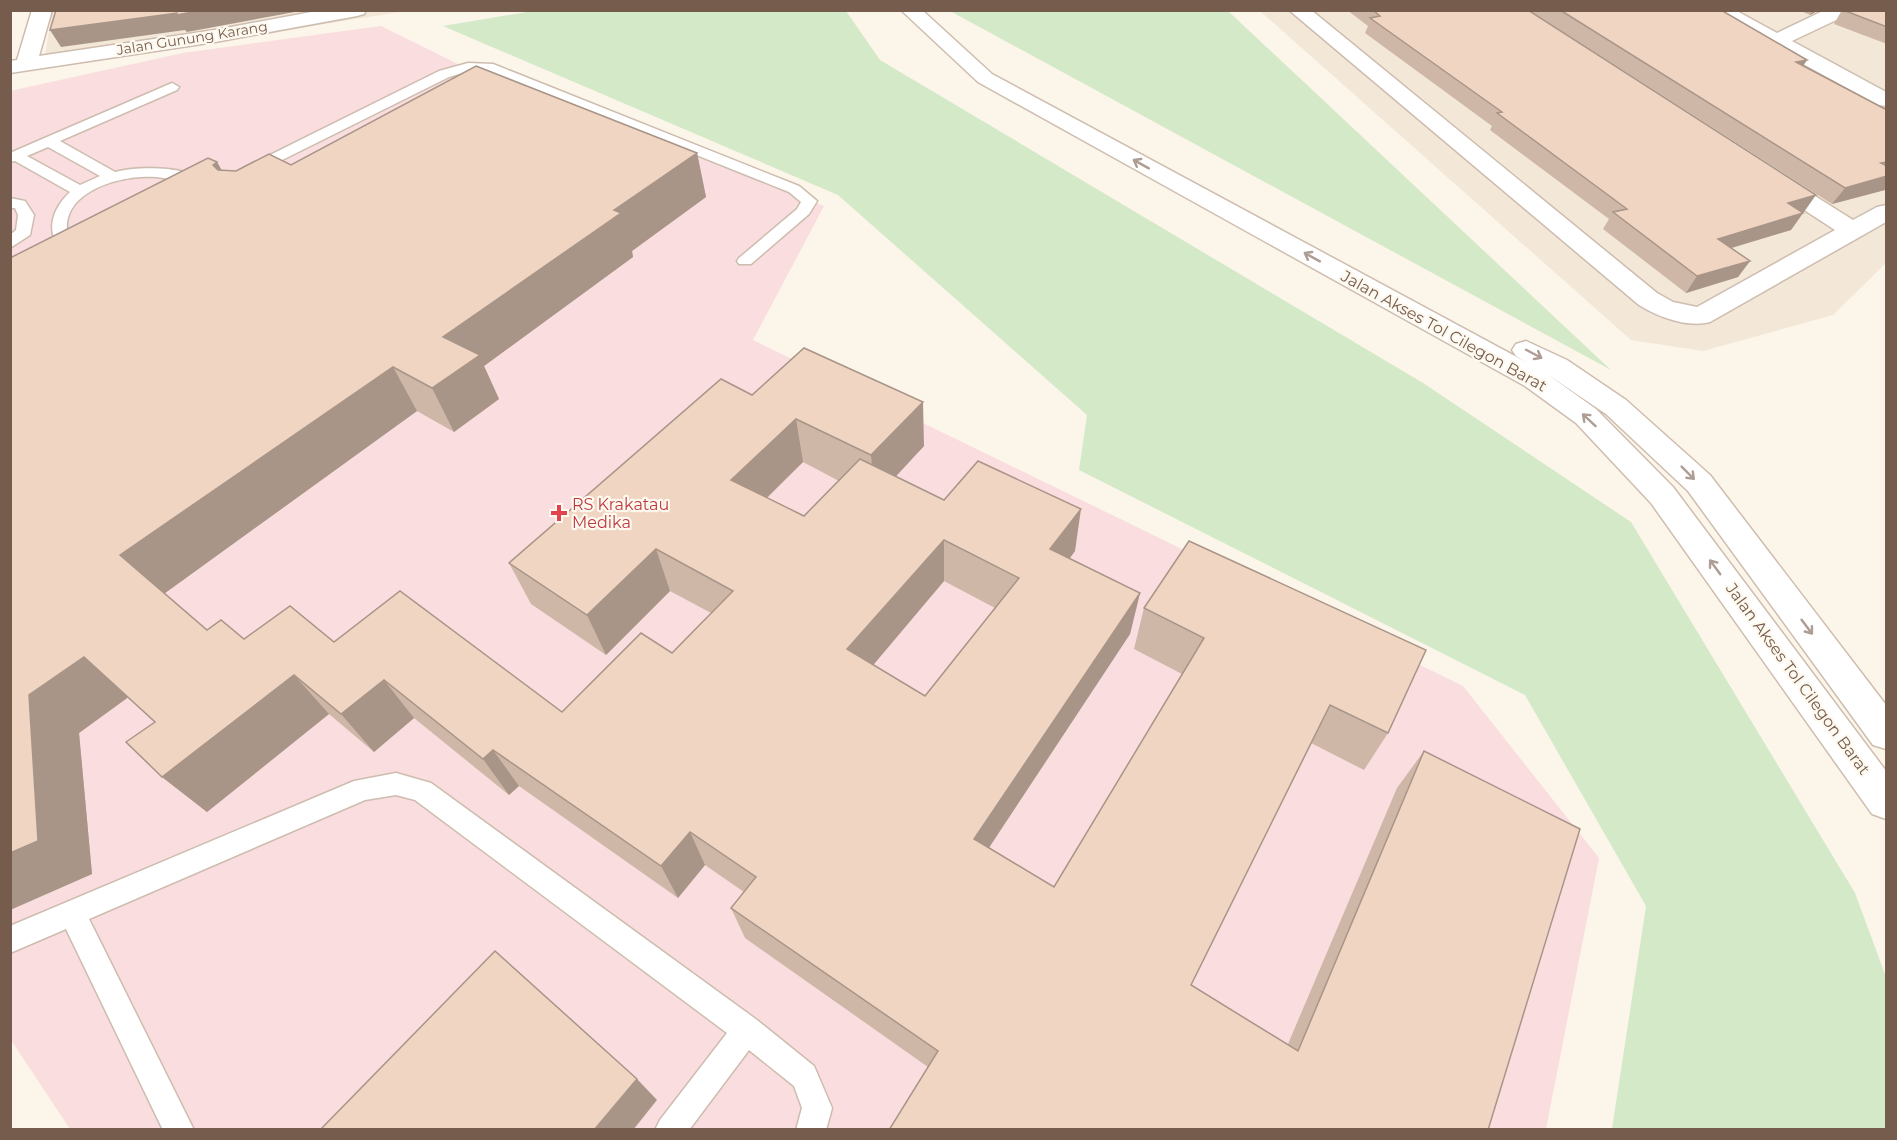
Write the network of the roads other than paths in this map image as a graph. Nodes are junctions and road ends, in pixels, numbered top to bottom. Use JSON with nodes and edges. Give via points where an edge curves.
{"nodes":[{"id":1,"x":42,"y":10,"type":"edge"},
{"id":2,"x":357,"y":10,"type":"edge"},
{"id":3,"x":910,"y":10,"type":"edge"},
{"id":4,"x":1298,"y":10,"type":"edge"},
{"id":5,"x":1719,"y":10,"type":"edge"},
{"id":6,"x":1842,"y":10,"type":"edge"},
{"id":7,"x":942,"y":40,"type":"junction"},
{"id":8,"x":1776,"y":41,"type":"junction"},
{"id":9,"x":18,"y":65,"type":"edge"},
{"id":10,"x":172,"y":87,"type":"dead end"},
{"id":11,"x":1887,"y":100,"type":"edge"},
{"id":12,"x":49,"y":141,"type":"junction"},
{"id":13,"x":296,"y":147,"type":"junction"},
{"id":14,"x":13,"y":157,"type":"edge"},
{"id":15,"x":314,"y":161,"type":"edge"},
{"id":16,"x":1755,"y":168,"type":"edge"},
{"id":17,"x":243,"y":174,"type":"edge"},
{"id":18,"x":114,"y":178,"type":"junction"},
{"id":19,"x":79,"y":191,"type":"junction"},
{"id":20,"x":191,"y":201,"type":"edge"},
{"id":21,"x":10,"y":203,"type":"edge"},
{"id":22,"x":1887,"y":213,"type":"edge"},
{"id":23,"x":1854,"y":232,"type":"junction"},
{"id":24,"x":10,"y":243,"type":"edge"},
{"id":25,"x":745,"y":261,"type":"dead end"},
{"id":26,"x":60,"y":268,"type":"edge"},
{"id":27,"x":1887,"y":733,"type":"edge"},
{"id":28,"x":1887,"y":801,"type":"edge"},
{"id":29,"x":73,"y":914,"type":"junction"},
{"id":30,"x":10,"y":940,"type":"edge"},
{"id":31,"x":747,"y":1030,"type":"junction"},
{"id":32,"x":179,"y":1130,"type":"edge"},
{"id":33,"x":670,"y":1130,"type":"edge"},
{"id":34,"x":811,"y":1130,"type":"edge"}],
"edges":[{"from":1,"to":9,"type":"street"},
{"from":2,"to":9,"type":"street","name":"Jalan Gunung Karang"},
{"from":3,"to":7,"type":"street","name":"Jalan Akses Tol Cilegon Barat"},
{"from":4,"to":23,"type":"street","via":[[1665,309],[1701,316]]},
{"from":5,"to":8,"type":"street"},
{"from":6,"to":8,"type":"street"},
{"from":7,"to":27,"type":"street","one_way":true,"via":[[1013,72],[1536,355],[1616,407],[1699,483]]},
{"from":28,"to":7,"type":"street","name":"Jalan Akses Tol Cilegon Barat","one_way":true,"via":[[1662,495],[1586,416],[1534,379],[985,78]]},
{"from":8,"to":11,"type":"street"},
{"from":10,"to":12,"type":"lane"},
{"from":12,"to":14,"type":"lane"},
{"from":12,"to":18,"type":"lane"},
{"from":13,"to":15,"type":"lane","via":[[309,153]]},
{"from":13,"to":17,"type":"lane"},
{"from":13,"to":25,"type":"lane","via":[[444,74],[468,67],[488,68],[804,195],[809,201],[804,211]]},
{"from":14,"to":19,"type":"lane"},
{"from":16,"to":23,"type":"street"},
{"from":18,"to":19,"type":"lane"},
{"from":18,"to":20,"type":"lane","via":[[147,172],[177,174],[211,190]]},
{"from":19,"to":26,"type":"lane","via":[[58,220],[59,234],[68,248],[86,255]]},
{"from":21,"to":24,"type":"lane","via":[[20,204],[26,215],[24,232]]},
{"from":22,"to":23,"type":"street"},
{"from":29,"to":30,"type":"lane"},
{"from":29,"to":31,"type":"lane","via":[[363,789],[396,784],[422,791]]},
{"from":29,"to":32,"type":"lane"},
{"from":31,"to":33,"type":"lane"},
{"from":31,"to":34,"type":"lane","via":[[804,1076],[817,1108]]}]}
